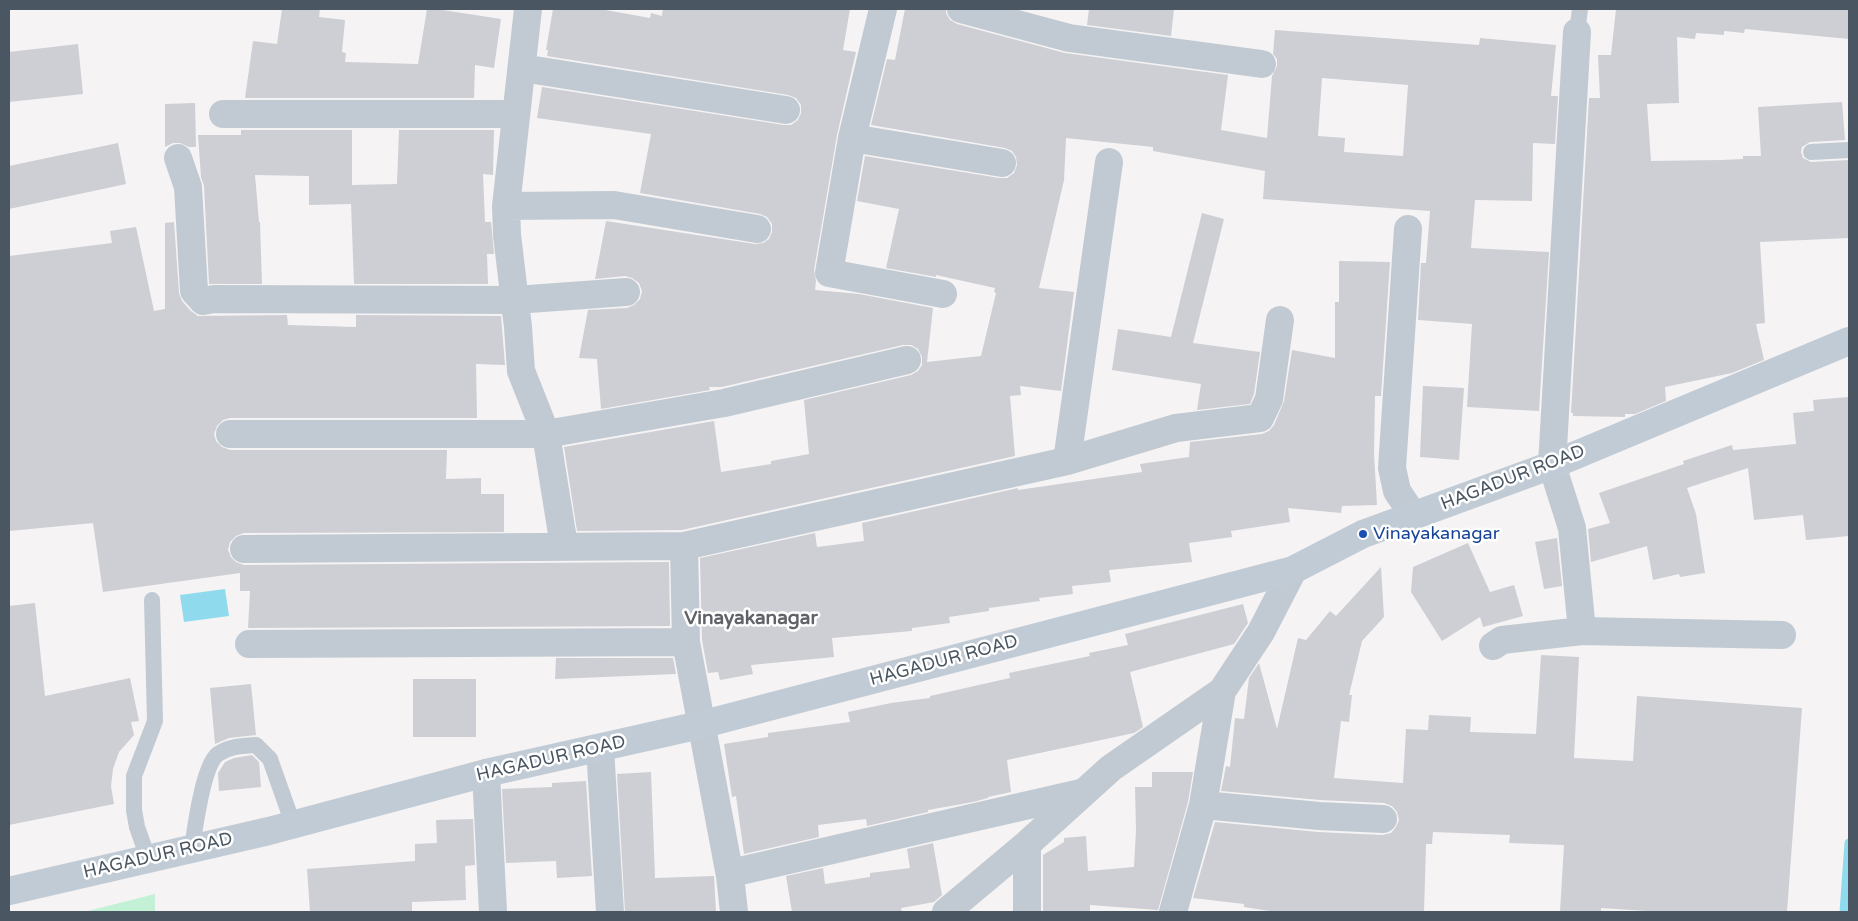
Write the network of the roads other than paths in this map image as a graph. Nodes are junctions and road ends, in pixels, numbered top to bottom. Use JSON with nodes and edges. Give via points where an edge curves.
{"nodes":[{"id":1,"x":525,"y":9,"type":"edge"},
{"id":2,"x":883,"y":9,"type":"edge"},
{"id":3,"x":961,"y":9,"type":"edge"},
{"id":4,"x":1579,"y":20,"type":"edge"},
{"id":5,"x":1262,"y":64,"type":"dead end"},
{"id":6,"x":522,"y":68,"type":"junction"},
{"id":7,"x":786,"y":110,"type":"dead end"},
{"id":8,"x":223,"y":114,"type":"dead end"},
{"id":9,"x":516,"y":114,"type":"junction"},
{"id":10,"x":852,"y":138,"type":"junction"},
{"id":11,"x":1849,"y":150,"type":"edge"},
{"id":12,"x":1811,"y":152,"type":"dead end"},
{"id":13,"x":178,"y":158,"type":"dead end"},
{"id":14,"x":1109,"y":162,"type":"dead end"},
{"id":15,"x":1002,"y":163,"type":"dead end"},
{"id":16,"x":506,"y":206,"type":"junction"},
{"id":17,"x":757,"y":229,"type":"dead end"},
{"id":18,"x":1408,"y":229,"type":"dead end"},
{"id":19,"x":626,"y":292,"type":"dead end"},
{"id":20,"x":943,"y":294,"type":"dead end"},
{"id":21,"x":515,"y":300,"type":"junction"},
{"id":22,"x":1280,"y":320,"type":"dead end"},
{"id":23,"x":1849,"y":341,"type":"edge"},
{"id":24,"x":907,"y":360,"type":"dead end"},
{"id":25,"x":230,"y":434,"type":"dead end"},
{"id":26,"x":546,"y":434,"type":"junction"},
{"id":27,"x":1067,"y":461,"type":"junction"},
{"id":28,"x":1552,"y":465,"type":"junction"},
{"id":29,"x":1413,"y":516,"type":"junction"},
{"id":30,"x":564,"y":546,"type":"junction"},
{"id":31,"x":684,"y":546,"type":"junction"},
{"id":32,"x":244,"y":549,"type":"dead end"},
{"id":33,"x":1293,"y":570,"type":"junction"},
{"id":34,"x":152,"y":600,"type":"dead end"},
{"id":35,"x":1582,"y":631,"type":"junction"},
{"id":36,"x":1782,"y":635,"type":"dead end"},
{"id":37,"x":686,"y":642,"type":"junction"},
{"id":38,"x":248,"y":644,"type":"dead end"},
{"id":39,"x":1493,"y":646,"type":"dead end"},
{"id":40,"x":1222,"y":691,"type":"junction"},
{"id":41,"x":700,"y":725,"type":"junction"},
{"id":42,"x":600,"y":748,"type":"junction"},
{"id":43,"x":486,"y":773,"type":"junction"},
{"id":44,"x":1082,"y":793,"type":"junction"},
{"id":45,"x":1203,"y":805,"type":"junction"},
{"id":46,"x":1383,"y":819,"type":"dead end"},
{"id":47,"x":293,"y":824,"type":"junction"},
{"id":48,"x":1028,"y":844,"type":"junction"},
{"id":49,"x":192,"y":848,"type":"junction"},
{"id":50,"x":148,"y":858,"type":"junction"},
{"id":51,"x":730,"y":876,"type":"junction"},
{"id":52,"x":9,"y":891,"type":"edge"},
{"id":53,"x":493,"y":912,"type":"edge"},
{"id":54,"x":610,"y":912,"type":"edge"},
{"id":55,"x":734,"y":912,"type":"edge"},
{"id":56,"x":946,"y":912,"type":"edge"},
{"id":57,"x":1027,"y":912,"type":"edge"},
{"id":58,"x":1173,"y":912,"type":"edge"}],
"edges":[{"from":1,"to":6,"type":"street"},
{"from":2,"to":10,"type":"street"},
{"from":3,"to":5,"type":"street","via":[[1069,38]]},
{"from":4,"to":28,"type":"street"},
{"from":6,"to":7,"type":"street"},
{"from":6,"to":9,"type":"street"},
{"from":8,"to":9,"type":"street"},
{"from":9,"to":16,"type":"street"},
{"from":10,"to":15,"type":"street"},
{"from":10,"to":20,"type":"street","via":[[829,273]]},
{"from":11,"to":12,"type":"lane"},
{"from":13,"to":21,"type":"street","via":[[188,187],[194,292],[203,301]]},
{"from":14,"to":27,"type":"street"},
{"from":16,"to":17,"type":"street","via":[[614,204]]},
{"from":16,"to":21,"type":"street"},
{"from":18,"to":29,"type":"street","via":[[1392,468],[1397,491]]},
{"from":19,"to":21,"type":"street"},
{"from":21,"to":26,"type":"street","via":[[521,371]]},
{"from":22,"to":27,"type":"street","via":[[1269,399],[1260,418],[1176,428]]},
{"from":23,"to":28,"type":"street","name":"HAGADUR ROAD"},
{"from":24,"to":26,"type":"street","via":[[724,403]]},
{"from":25,"to":26,"type":"street"},
{"from":26,"to":30,"type":"street"},
{"from":27,"to":31,"type":"street"},
{"from":28,"to":29,"type":"street","name":"HAGADUR ROAD"},
{"from":28,"to":35,"type":"street","via":[[1572,528]]},
{"from":29,"to":33,"type":"street","name":"HAGADUR ROAD","via":[[1363,534]]},
{"from":30,"to":31,"type":"street"},
{"from":30,"to":32,"type":"street"},
{"from":31,"to":37,"type":"street"},
{"from":33,"to":40,"type":"street","via":[[1261,632]]},
{"from":33,"to":41,"type":"street","name":"HAGADUR ROAD"},
{"from":34,"to":50,"type":"lane","via":[[154,721],[134,776],[134,810]]},
{"from":35,"to":36,"type":"street"},
{"from":35,"to":39,"type":"street","via":[[1502,640]]},
{"from":37,"to":38,"type":"street"},
{"from":37,"to":41,"type":"street"},
{"from":40,"to":44,"type":"street","via":[[1111,768]]},
{"from":40,"to":45,"type":"street"},
{"from":41,"to":42,"type":"street","name":"HAGADUR ROAD"},
{"from":41,"to":51,"type":"street"},
{"from":42,"to":43,"type":"street","name":"HAGADUR ROAD"},
{"from":42,"to":54,"type":"street"},
{"from":43,"to":47,"type":"street","name":"HAGADUR ROAD"},
{"from":43,"to":53,"type":"street"},
{"from":44,"to":48,"type":"street"},
{"from":44,"to":51,"type":"street"},
{"from":45,"to":46,"type":"street"},
{"from":45,"to":58,"type":"street"},
{"from":47,"to":49,"type":"street","name":"HAGADUR ROAD"},
{"from":47,"to":49,"type":"lane","via":[[270,759],[256,745],[234,746],[216,755],[206,773]]},
{"from":48,"to":56,"type":"street"},
{"from":48,"to":57,"type":"street"},
{"from":49,"to":50,"type":"street","name":"HAGADUR ROAD"},
{"from":50,"to":52,"type":"street","name":"HAGADUR ROAD"},
{"from":51,"to":55,"type":"street"}]}
